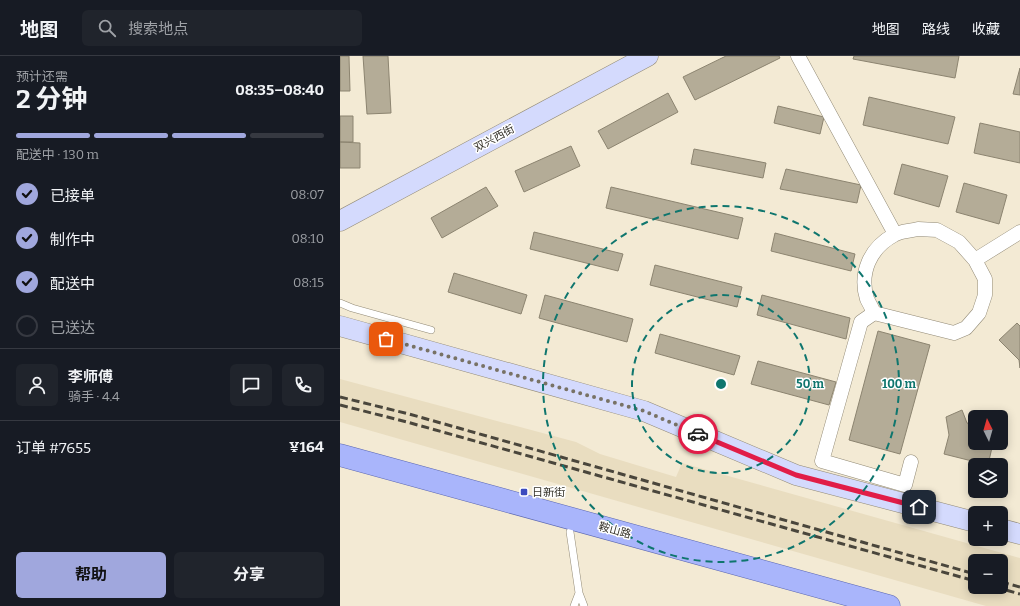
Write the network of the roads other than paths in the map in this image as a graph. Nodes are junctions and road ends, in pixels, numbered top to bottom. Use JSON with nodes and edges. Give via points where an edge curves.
{"nodes":[{"id":1,"x":622,"y":56,"type":"edge"},
{"id":2,"x":648,"y":56,"type":"edge"},
{"id":3,"x":798,"y":56,"type":"edge"},
{"id":4,"x":340,"y":208,"type":"edge"},
{"id":5,"x":340,"y":221,"type":"edge"},
{"id":6,"x":1020,"y":232,"type":"edge"},
{"id":7,"x":895,"y":234,"type":"junction"},
{"id":8,"x":975,"y":260,"type":"junction"},
{"id":9,"x":340,"y":302,"type":"edge"},
{"id":10,"x":874,"y":313,"type":"junction"},
{"id":11,"x":340,"y":326,"type":"edge"},
{"id":12,"x":431,"y":330,"type":"dead end"},
{"id":13,"x":340,"y":455,"type":"edge"},
{"id":14,"x":911,"y":462,"type":"dead end"},
{"id":15,"x":340,"y":469,"type":"edge"},
{"id":16,"x":866,"y":484,"type":"junction"},
{"id":17,"x":968,"y":520,"type":"edge"},
{"id":18,"x":1008,"y":531,"type":"edge"},
{"id":19,"x":570,"y":532,"type":"junction"},
{"id":20,"x":1020,"y":534,"type":"edge"},
{"id":21,"x":579,"y":593,"type":"junction"},
{"id":22,"x":574,"y":606,"type":"edge"},
{"id":23,"x":584,"y":606,"type":"edge"},
{"id":24,"x":841,"y":606,"type":"edge"},
{"id":25,"x":889,"y":606,"type":"edge"}],
"edges":[{"from":1,"to":4,"type":"main road","name":"双兴西街"},
{"from":2,"to":5,"type":"main road","name":"双兴西街"},
{"from":3,"to":7,"type":"street"},
{"from":6,"to":8,"type":"street"},
{"from":7,"to":8,"type":"street","via":[[918,229],[937,230],[959,242]]},
{"from":7,"to":10,"type":"street","via":[[878,246],[868,260],[865,280],[867,298]]},
{"from":8,"to":10,"type":"street","via":[[985,279],[985,295],[979,313],[966,328],[954,333]]},
{"from":9,"to":12,"type":"lane","via":[[352,308]]},
{"from":10,"to":16,"type":"street","via":[[861,322],[822,461]]},
{"from":11,"to":16,"type":"main road","via":[[644,411],[796,475]]},
{"from":13,"to":25,"type":"main road","name":"鞍山路"},
{"from":14,"to":16,"type":"street","via":[[905,485]]},
{"from":15,"to":19,"type":"main road","name":"鞍山路"},
{"from":16,"to":17,"type":"main road"},
{"from":18,"to":20,"type":"main road"},
{"from":19,"to":21,"type":"lane"},
{"from":19,"to":24,"type":"main road","name":"鞍山路"},
{"from":21,"to":22,"type":"lane"},
{"from":21,"to":23,"type":"lane"}]}
